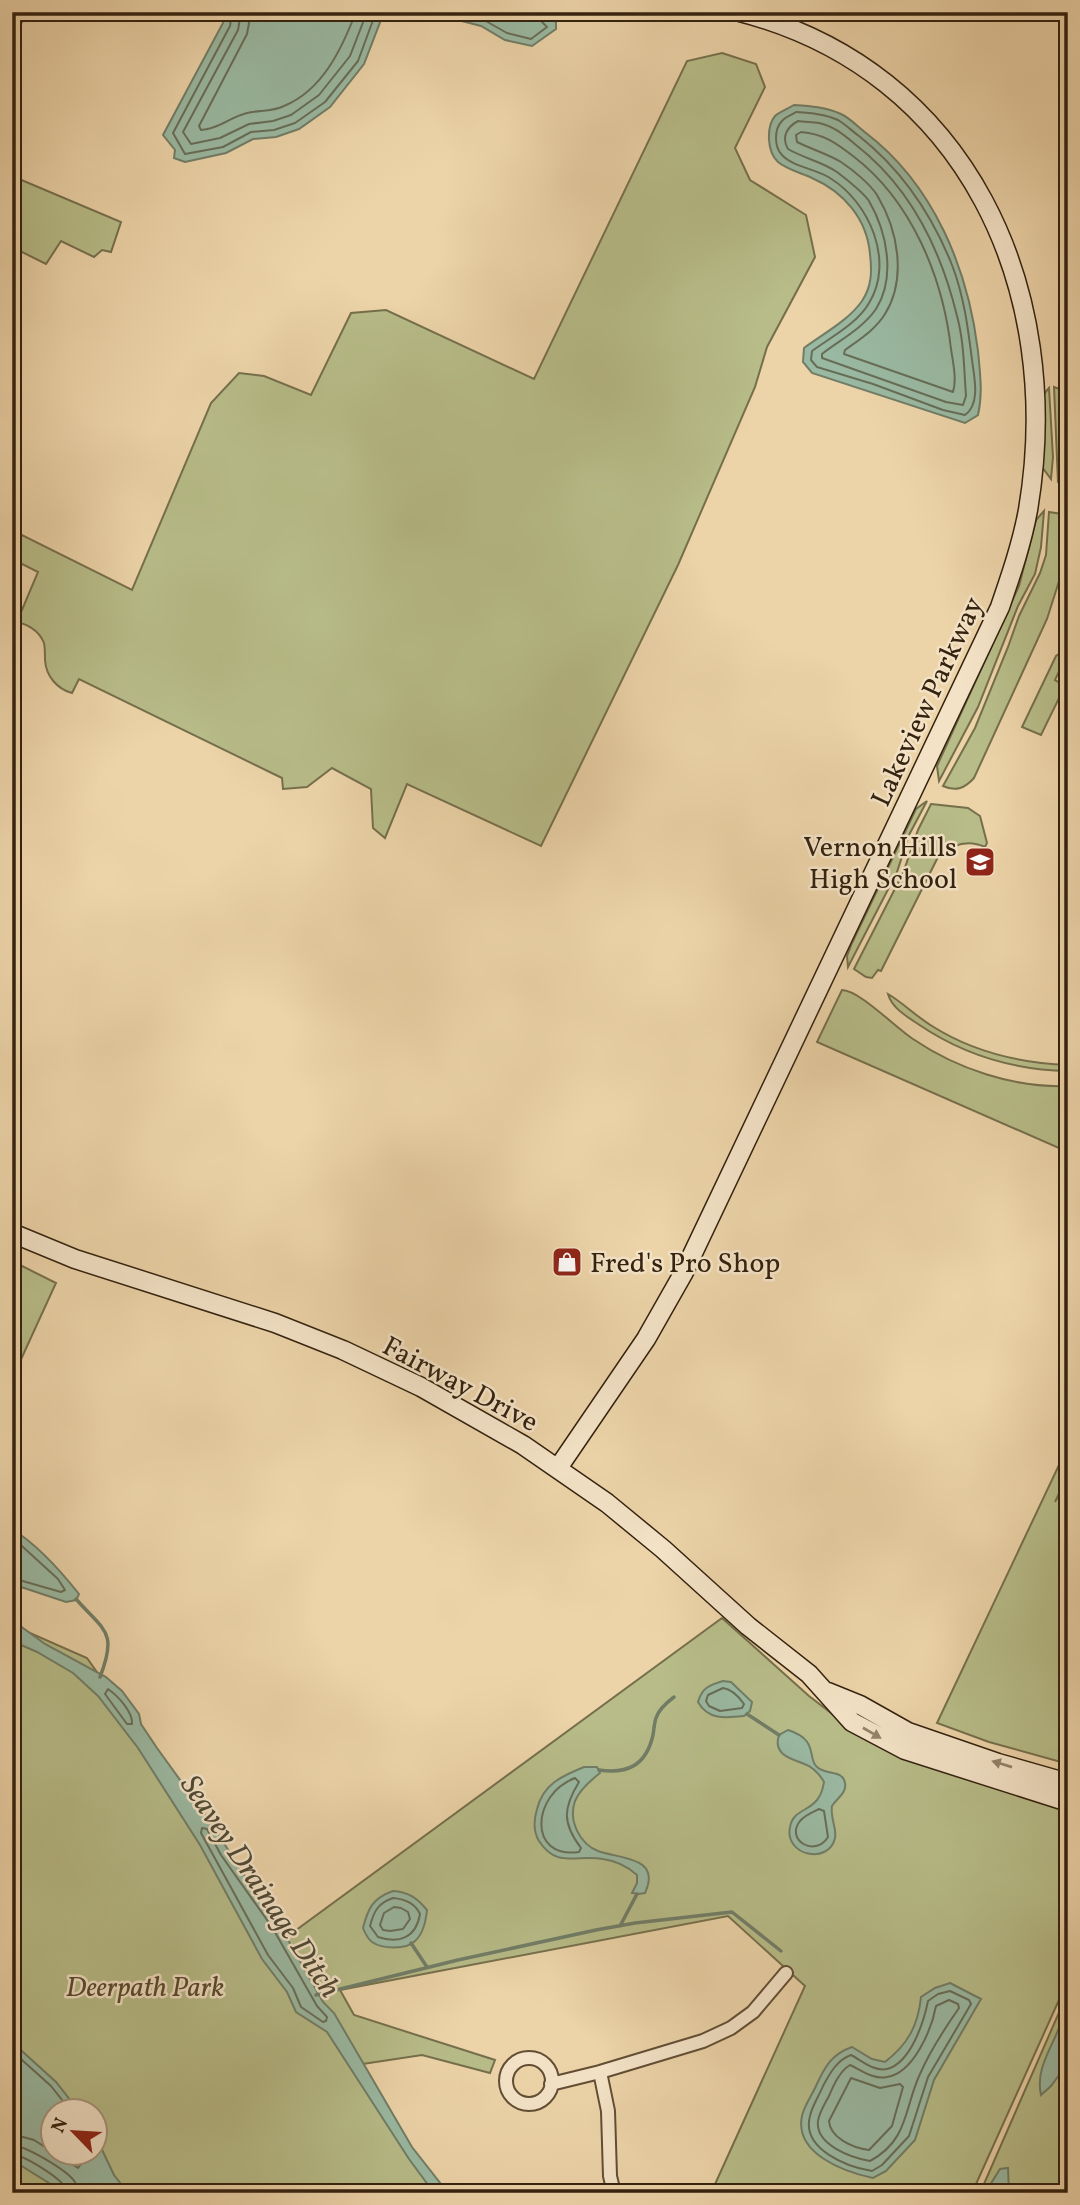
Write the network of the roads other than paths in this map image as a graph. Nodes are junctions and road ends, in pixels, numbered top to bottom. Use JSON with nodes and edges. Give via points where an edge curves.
{"nodes":[{"id":1,"x":16,"y":12,"type":"edge"},
{"id":2,"x":740,"y":12,"type":"edge"},
{"id":3,"x":12,"y":20,"type":"edge"},
{"id":4,"x":12,"y":1233,"type":"edge"},
{"id":5,"x":558,"y":1468,"type":"junction"},
{"id":6,"x":821,"y":1689,"type":"junction"},
{"id":7,"x":1068,"y":1783,"type":"edge"},
{"id":8,"x":1068,"y":1802,"type":"edge"},
{"id":9,"x":786,"y":1973,"type":"dead end"},
{"id":10,"x":600,"y":2072,"type":"junction"},
{"id":11,"x":551,"y":2084,"type":"dead end"},
{"id":12,"x":614,"y":2193,"type":"edge"}],
"edges":[{"from":1,"to":3,"type":"street"},
{"from":2,"to":5,"type":"street","name":"Lakeview Parkway","via":[[824,43],[894,90],[939,134],[978,190],[1004,242],[1027,319],[1034,395],[1030,492],[1022,539],[1000,607],[705,1231],[646,1339]]},
{"from":4,"to":5,"type":"street","name":"Fairway Drive","via":[[75,1259],[275,1323],[343,1350],[468,1412]]},
{"from":5,"to":6,"type":"street","name":"Fairway Drive","via":[[663,1549]]},
{"from":7,"to":6,"type":"street","name":"Fairway Drive","one_way":true,"via":[[908,1732]]},
{"from":6,"to":8,"type":"street","name":"Fairway Drive","one_way":true,"via":[[852,1722],[892,1744]]},
{"from":9,"to":10,"type":"street","via":[[753,2011],[731,2028]]},
{"from":10,"to":11,"type":"street"},
{"from":10,"to":12,"type":"street"}]}
